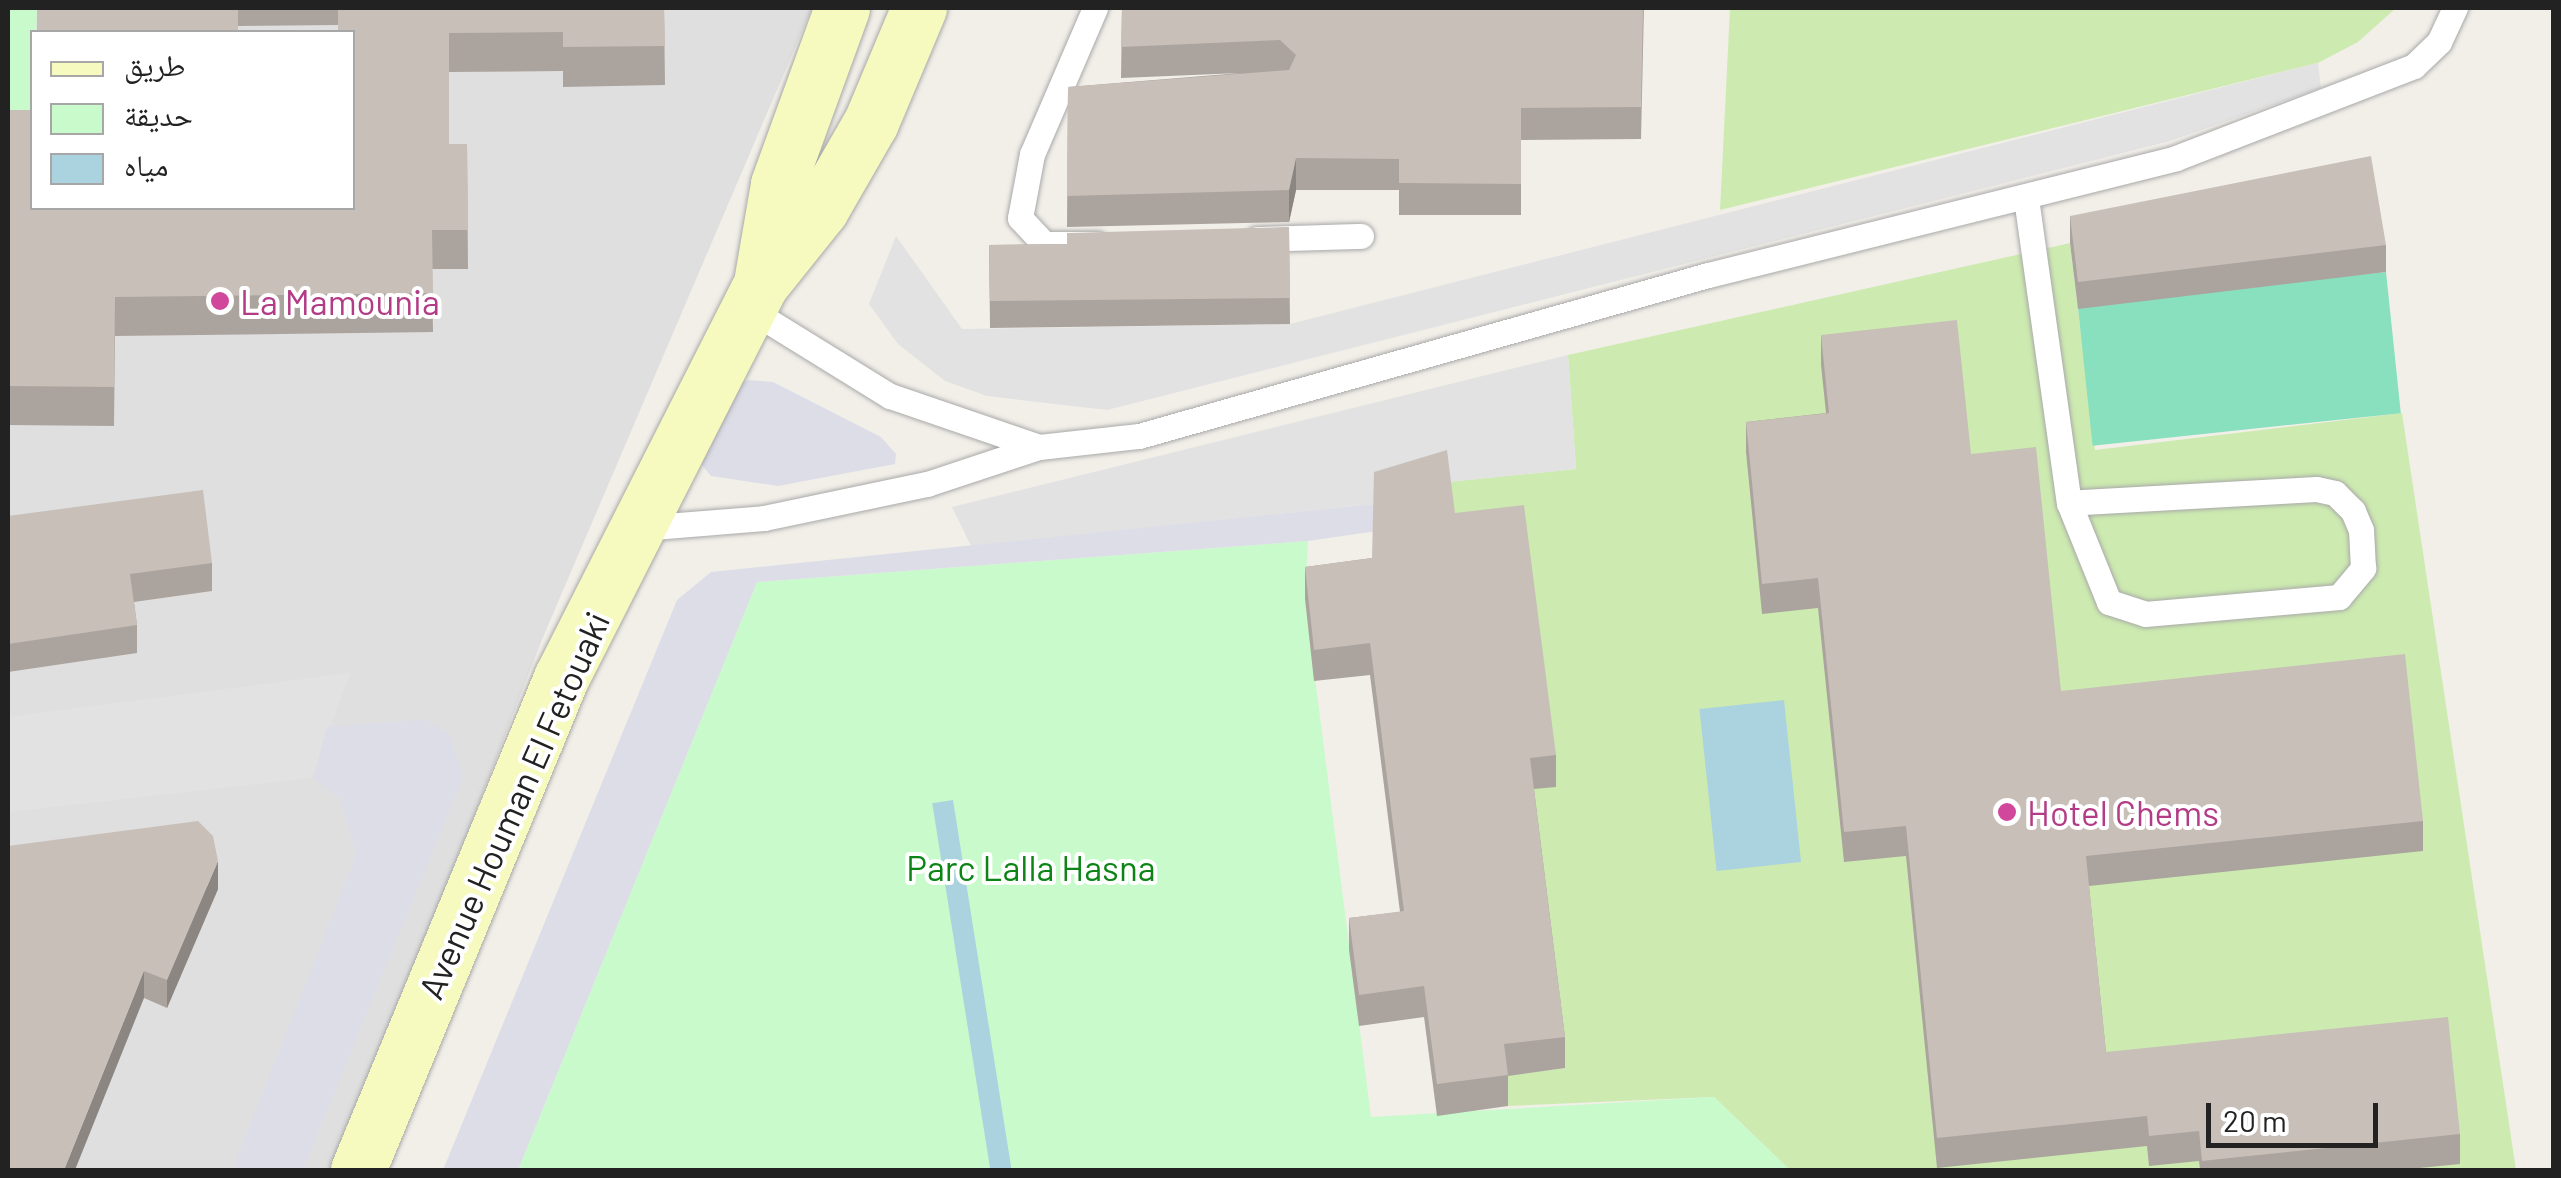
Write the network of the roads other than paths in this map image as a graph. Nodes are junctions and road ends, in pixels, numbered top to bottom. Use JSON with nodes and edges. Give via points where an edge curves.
{"nodes":[{"id":1,"x":842,"y":8,"type":"edge"},
{"id":2,"x":919,"y":8,"type":"edge"},
{"id":3,"x":1095,"y":8,"type":"edge"},
{"id":4,"x":2456,"y":8,"type":"edge"},
{"id":5,"x":1094,"y":96,"type":"edge"},
{"id":6,"x":1056,"y":97,"type":"junction"},
{"id":7,"x":2026,"y":198,"type":"junction"},
{"id":8,"x":1362,"y":236,"type":"dead end"},
{"id":9,"x":1227,"y":240,"type":"edge"},
{"id":10,"x":1130,"y":243,"type":"edge"},
{"id":11,"x":755,"y":296,"type":"junction"},
{"id":12,"x":1039,"y":447,"type":"junction"},
{"id":13,"x":2070,"y":503,"type":"junction"},
{"id":14,"x":641,"y":528,"type":"junction"},
{"id":15,"x":358,"y":1170,"type":"edge"}],
"edges":[{"from":1,"to":11,"type":"street","name":"Avenue Houman El Fetouaki","via":[[778,184]]},
{"from":2,"to":11,"type":"street","name":"Avenue Houman El Fetouaki","via":[[870,122],[821,209]]},
{"from":3,"to":6,"type":"lane"},
{"from":4,"to":7,"type":"lane","via":[[2439,42],[2414,66],[2351,96],[2176,158]]},
{"from":5,"to":6,"type":"lane"},
{"from":6,"to":10,"type":"lane","via":[[1022,192],[1020,218],[1027,233],[1044,244]]},
{"from":7,"to":12,"type":"lane","via":[[1708,274],[1139,436]]},
{"from":7,"to":13,"type":"lane"},
{"from":8,"to":9,"type":"lane"},
{"from":11,"to":12,"type":"lane","via":[[890,396]]},
{"from":11,"to":14,"type":"street","name":"Avenue Houman El Fetouaki"},
{"from":12,"to":14,"type":"lane","via":[[928,484],[764,518]]},
{"from":13,"to":13,"type":"lane","via":[[2108,602],[2124,613],[2340,597],[2363,568],[2362,530],[2353,512],[2336,494],[2316,489]]},
{"from":14,"to":15,"type":"street","name":"Avenue Houman El Fetouaki","via":[[560,678]]}]}
